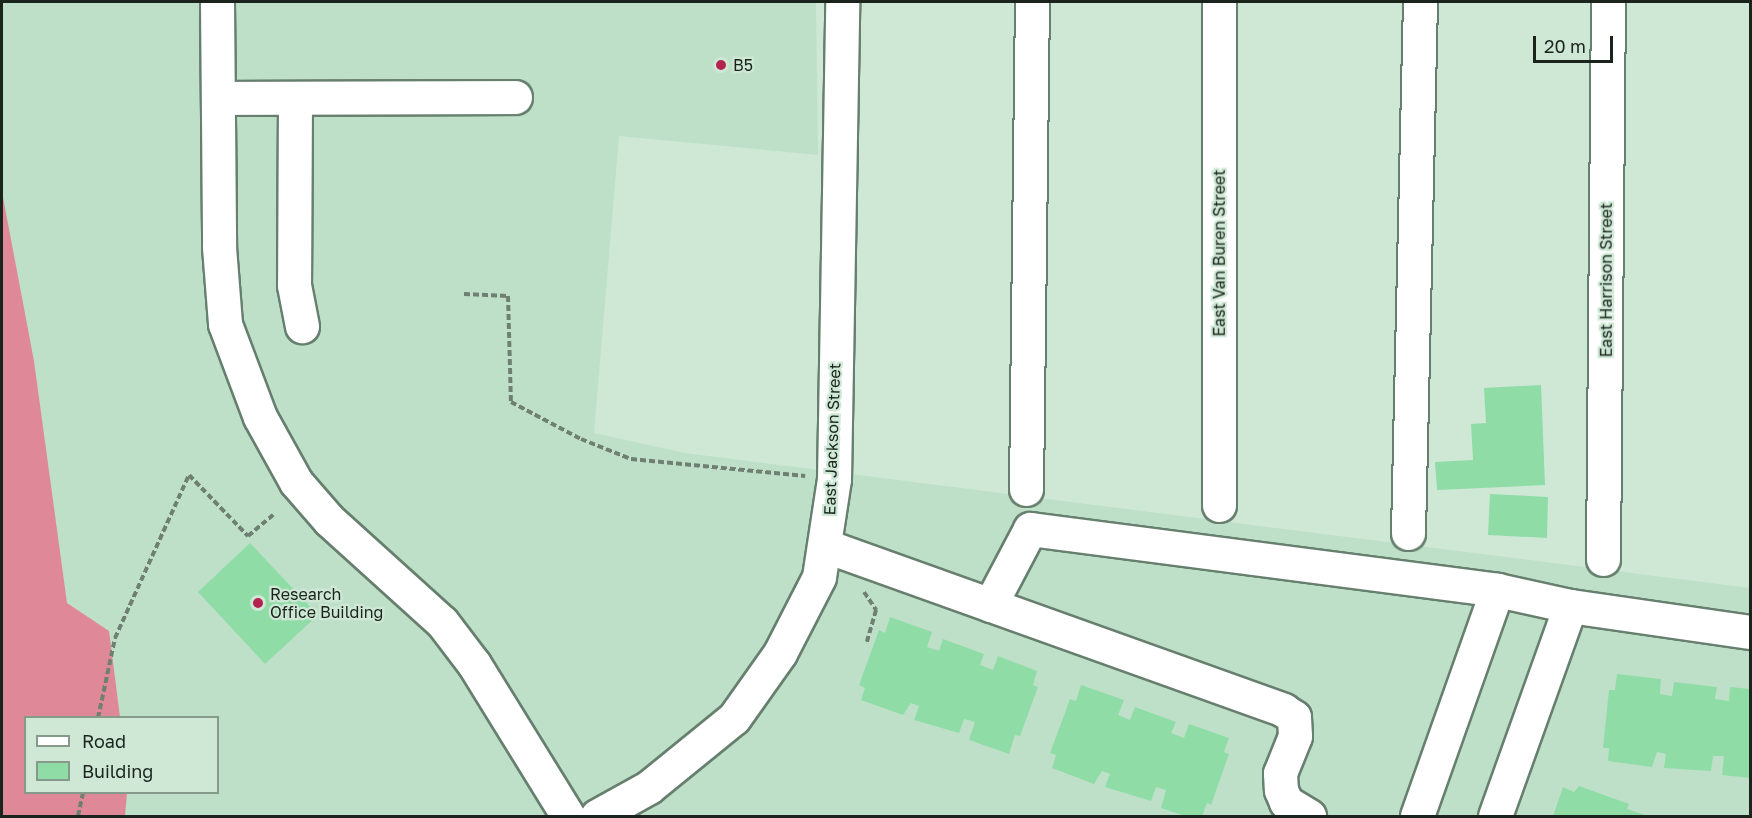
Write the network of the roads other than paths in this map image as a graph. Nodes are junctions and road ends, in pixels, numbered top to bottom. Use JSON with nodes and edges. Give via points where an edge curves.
{"nodes":[{"id":1,"x":217,"y":2,"type":"edge"},
{"id":2,"x":842,"y":2,"type":"edge"},
{"id":3,"x":1032,"y":2,"type":"edge"},
{"id":4,"x":1219,"y":2,"type":"edge"},
{"id":5,"x":1420,"y":2,"type":"edge"},
{"id":6,"x":1608,"y":2,"type":"edge"},
{"id":7,"x":515,"y":97,"type":"dead end"},
{"id":8,"x":219,"y":98,"type":"junction"},
{"id":9,"x":295,"y":100,"type":"junction"},
{"id":10,"x":302,"y":326,"type":"dead end"},
{"id":11,"x":1026,"y":489,"type":"dead end"},
{"id":12,"x":1219,"y":505,"type":"dead end"},
{"id":13,"x":1408,"y":532,"type":"dead end"},
{"id":14,"x":826,"y":546,"type":"junction"},
{"id":15,"x":1604,"y":559,"type":"dead end"},
{"id":16,"x":1497,"y":590,"type":"junction"},
{"id":17,"x":990,"y":605,"type":"junction"},
{"id":18,"x":1570,"y":606,"type":"junction"},
{"id":19,"x":1750,"y":632,"type":"edge"},
{"id":20,"x":568,"y":816,"type":"edge"},
{"id":21,"x":597,"y":816,"type":"edge"},
{"id":22,"x":1309,"y":816,"type":"edge"},
{"id":23,"x":1417,"y":816,"type":"edge"},
{"id":24,"x":1495,"y":816,"type":"edge"}],
"edges":[{"from":1,"to":8,"type":"street"},
{"from":2,"to":14,"type":"street","name":"East Jackson Street","via":[[834,479]]},
{"from":3,"to":11,"type":"street"},
{"from":4,"to":12,"type":"street","name":"East Van Buren Street"},
{"from":5,"to":13,"type":"street"},
{"from":6,"to":15,"type":"street","name":"East Harrison Street"},
{"from":7,"to":9,"type":"street"},
{"from":8,"to":9,"type":"street"},
{"from":8,"to":20,"type":"street","via":[[219,246],[225,324],[260,417],[296,483],[329,520],[442,622],[474,664]]},
{"from":9,"to":10,"type":"street","via":[[294,285]]},
{"from":14,"to":17,"type":"street"},
{"from":14,"to":21,"type":"street","name":"East Jackson Street","via":[[819,578],[780,653],[734,718],[649,787]]},
{"from":16,"to":17,"type":"street","via":[[1030,529]]},
{"from":16,"to":18,"type":"street"},
{"from":16,"to":23,"type":"street"},
{"from":17,"to":22,"type":"street","via":[[1294,717],[1295,736],[1280,773],[1281,790],[1286,802]]},
{"from":18,"to":19,"type":"street"},
{"from":18,"to":24,"type":"street"}]}
